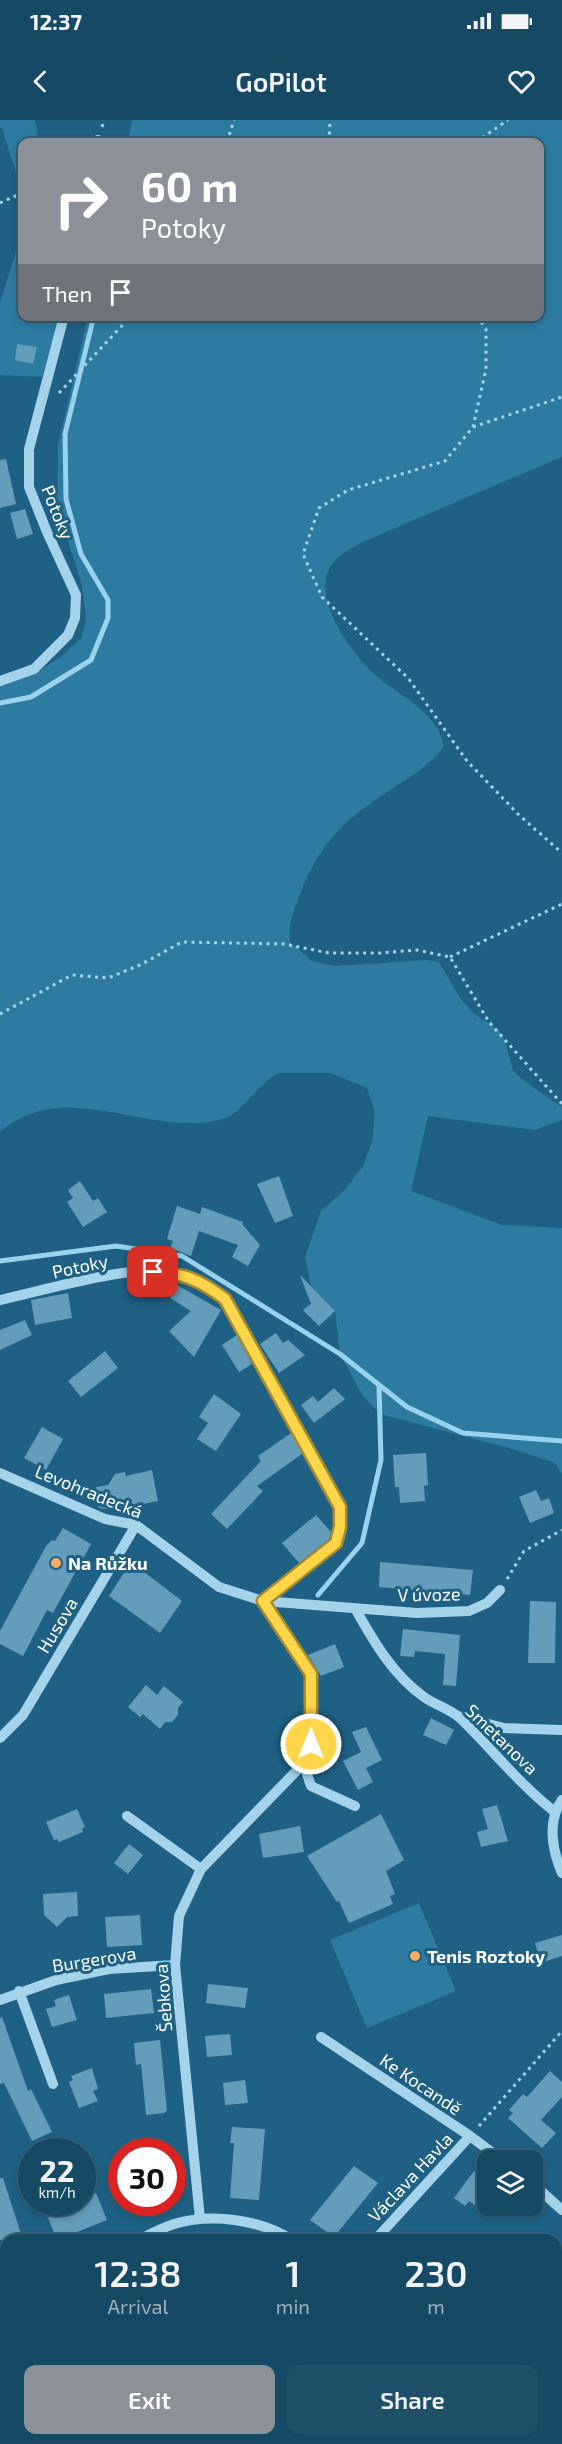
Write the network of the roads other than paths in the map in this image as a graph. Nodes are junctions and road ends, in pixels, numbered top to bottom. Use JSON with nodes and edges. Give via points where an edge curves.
{"nodes":[{"id":1,"x":63,"y":321,"type":"edge"},
{"id":2,"x":0,"y":681,"type":"edge"},
{"id":3,"x":0,"y":1300,"type":"edge"},
{"id":4,"x":0,"y":1473,"type":"edge"},
{"id":5,"x":136,"y":1525,"type":"junction"},
{"id":6,"x":500,"y":1590,"type":"road end"},
{"id":7,"x":263,"y":1601,"type":"junction"},
{"id":8,"x":356,"y":1610,"type":"junction"},
{"id":9,"x":458,"y":1716,"type":"junction"},
{"id":10,"x":562,"y":1730,"type":"edge"},
{"id":11,"x":0,"y":1738,"type":"edge"},
{"id":12,"x":308,"y":1759,"type":"junction"},
{"id":13,"x":562,"y":1800,"type":"edge"},
{"id":14,"x":355,"y":1806,"type":"dead end"},
{"id":15,"x":555,"y":1812,"type":"junction"},
{"id":16,"x":127,"y":1816,"type":"dead end"},
{"id":17,"x":201,"y":1869,"type":"junction"},
{"id":18,"x":562,"y":1873,"type":"edge"},
{"id":19,"x":175,"y":1965,"type":"junction"},
{"id":20,"x":20,"y":1991,"type":"junction"},
{"id":21,"x":0,"y":2000,"type":"edge"},
{"id":22,"x":321,"y":2037,"type":"dead end"},
{"id":23,"x":53,"y":2084,"type":"dead end"},
{"id":24,"x":470,"y":2136,"type":"junction"},
{"id":25,"x":489,"y":2150,"type":"edge"},
{"id":26,"x":543,"y":2193,"type":"edge"},
{"id":27,"x":562,"y":2210,"type":"edge"},
{"id":28,"x":200,"y":2219,"type":"junction"},
{"id":29,"x":152,"y":2234,"type":"edge"},
{"id":30,"x":283,"y":2234,"type":"edge"},
{"id":31,"x":380,"y":2234,"type":"edge"}],
"edges":[{"from":1,"to":2,"type":"street","name":"Potoky","via":[[29,449],[29,487],[76,595],[75,618],[68,635],[34,669]]},
{"from":3,"to":7,"type":"street","name":"Potoky","via":[[131,1271],[175,1273],[204,1283],[225,1299],[340,1507],[336,1543]]},
{"from":4,"to":5,"type":"street","name":"Levohradecká","via":[[105,1519]]},
{"from":5,"to":7,"type":"street","name":"Levohradecká","via":[[219,1587]]},
{"from":5,"to":11,"type":"street","name":"Husova","via":[[23,1715]]},
{"from":6,"to":8,"type":"street","name":"V úvoze","via":[[487,1603],[469,1611]]},
{"from":7,"to":8,"type":"street","name":"V úvoze"},
{"from":7,"to":12,"type":"street","via":[[311,1674]]},
{"from":8,"to":9,"type":"street","name":"Smetanova","via":[[397,1674],[423,1696]]},
{"from":9,"to":10,"type":"street","via":[[504,1728]]},
{"from":9,"to":15,"type":"street","name":"Smetanova"},
{"from":12,"to":14,"type":"street","via":[[306,1771],[311,1786]]},
{"from":12,"to":17,"type":"street"},
{"from":13,"to":15,"type":"street"},
{"from":15,"to":18,"type":"street","via":[[552,1827]]},
{"from":16,"to":17,"type":"street"},
{"from":17,"to":19,"type":"street","name":"Šebkova","via":[[179,1916]]},
{"from":19,"to":20,"type":"street","name":"Burgerova","via":[[109,1969]]},
{"from":19,"to":28,"type":"street","name":"Šebkova"},
{"from":20,"to":21,"type":"street","name":"Burgerova"},
{"from":20,"to":23,"type":"street"},
{"from":22,"to":24,"type":"street","name":"Ke Kocandě"},
{"from":24,"to":25,"type":"street","name":"Ke Kocandě"},
{"from":24,"to":31,"type":"street","name":"Václava Havla"},
{"from":26,"to":27,"type":"street"},
{"from":28,"to":29,"type":"street","via":[[173,2224]]},
{"from":28,"to":30,"type":"street","via":[[242,2220]]}]}
